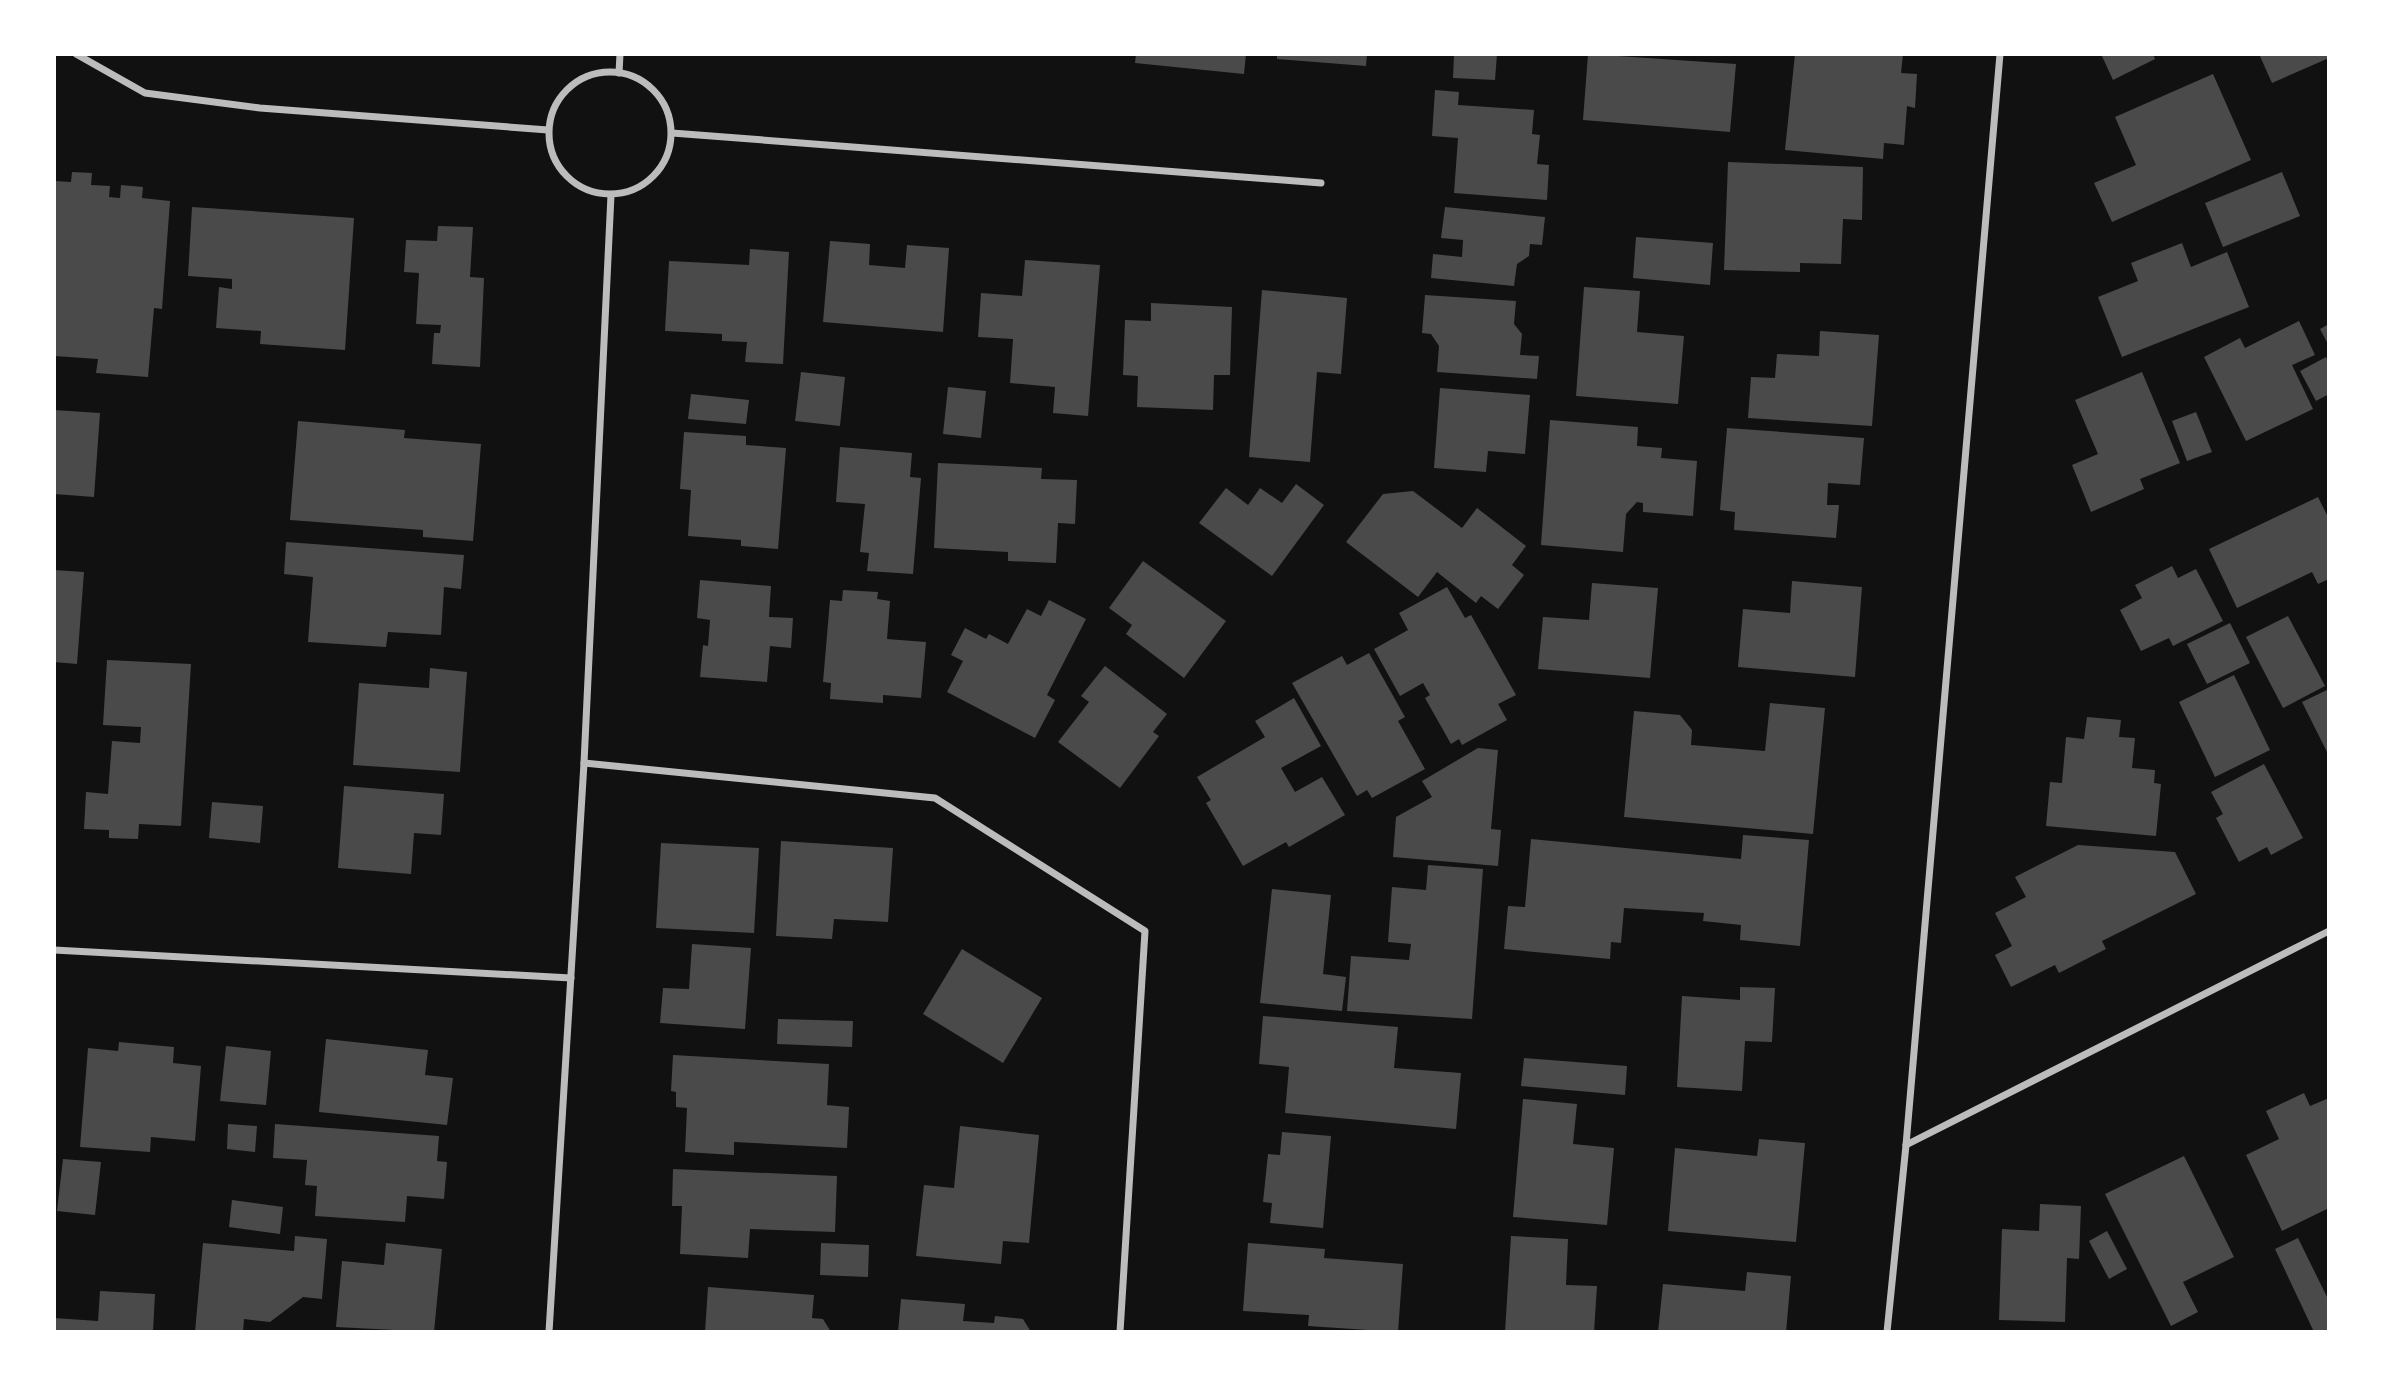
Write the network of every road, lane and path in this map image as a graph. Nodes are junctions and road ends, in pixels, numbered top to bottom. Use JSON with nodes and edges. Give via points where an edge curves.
{"nodes":[{"id":1,"x":76,"y":54,"type":"edge"},
{"id":2,"x":620,"y":54,"type":"edge"},
{"id":3,"x":2000,"y":54,"type":"edge"},
{"id":4,"x":619,"y":73,"type":"junction"},
{"id":5,"x":548,"y":130,"type":"junction"},
{"id":6,"x":672,"y":132,"type":"junction"},
{"id":7,"x":1321,"y":183,"type":"dead end"},
{"id":8,"x":611,"y":195,"type":"junction"},
{"id":9,"x":584,"y":763,"type":"junction"},
{"id":10,"x":2329,"y":931,"type":"edge"},
{"id":11,"x":54,"y":950,"type":"edge"},
{"id":12,"x":571,"y":978,"type":"junction"},
{"id":13,"x":1906,"y":1145,"type":"junction"},
{"id":14,"x":549,"y":1332,"type":"edge"},
{"id":15,"x":1120,"y":1332,"type":"edge"},
{"id":16,"x":1887,"y":1332,"type":"edge"}],
"edges":[{"from":1,"to":5,"type":"street","via":[[145,93],[260,108]]},
{"from":2,"to":4,"type":"street"},
{"from":3,"to":13,"type":"street"},
{"from":4,"to":5,"type":"street","via":[[591,75],[572,84],[553,109]]},
{"from":4,"to":6,"type":"street","via":[[640,79],[656,93]]},
{"from":5,"to":8,"type":"street","via":[[551,152],[561,171],[576,186]]},
{"from":6,"to":7,"type":"street"},
{"from":6,"to":8,"type":"street","via":[[668,154],[651,179],[632,191]]},
{"from":8,"to":9,"type":"street"},
{"from":9,"to":12,"type":"street"},
{"from":9,"to":15,"type":"street","via":[[935,797],[1145,931]]},
{"from":10,"to":13,"type":"street"},
{"from":11,"to":12,"type":"street"},
{"from":12,"to":14,"type":"street"},
{"from":13,"to":16,"type":"street"}]}
